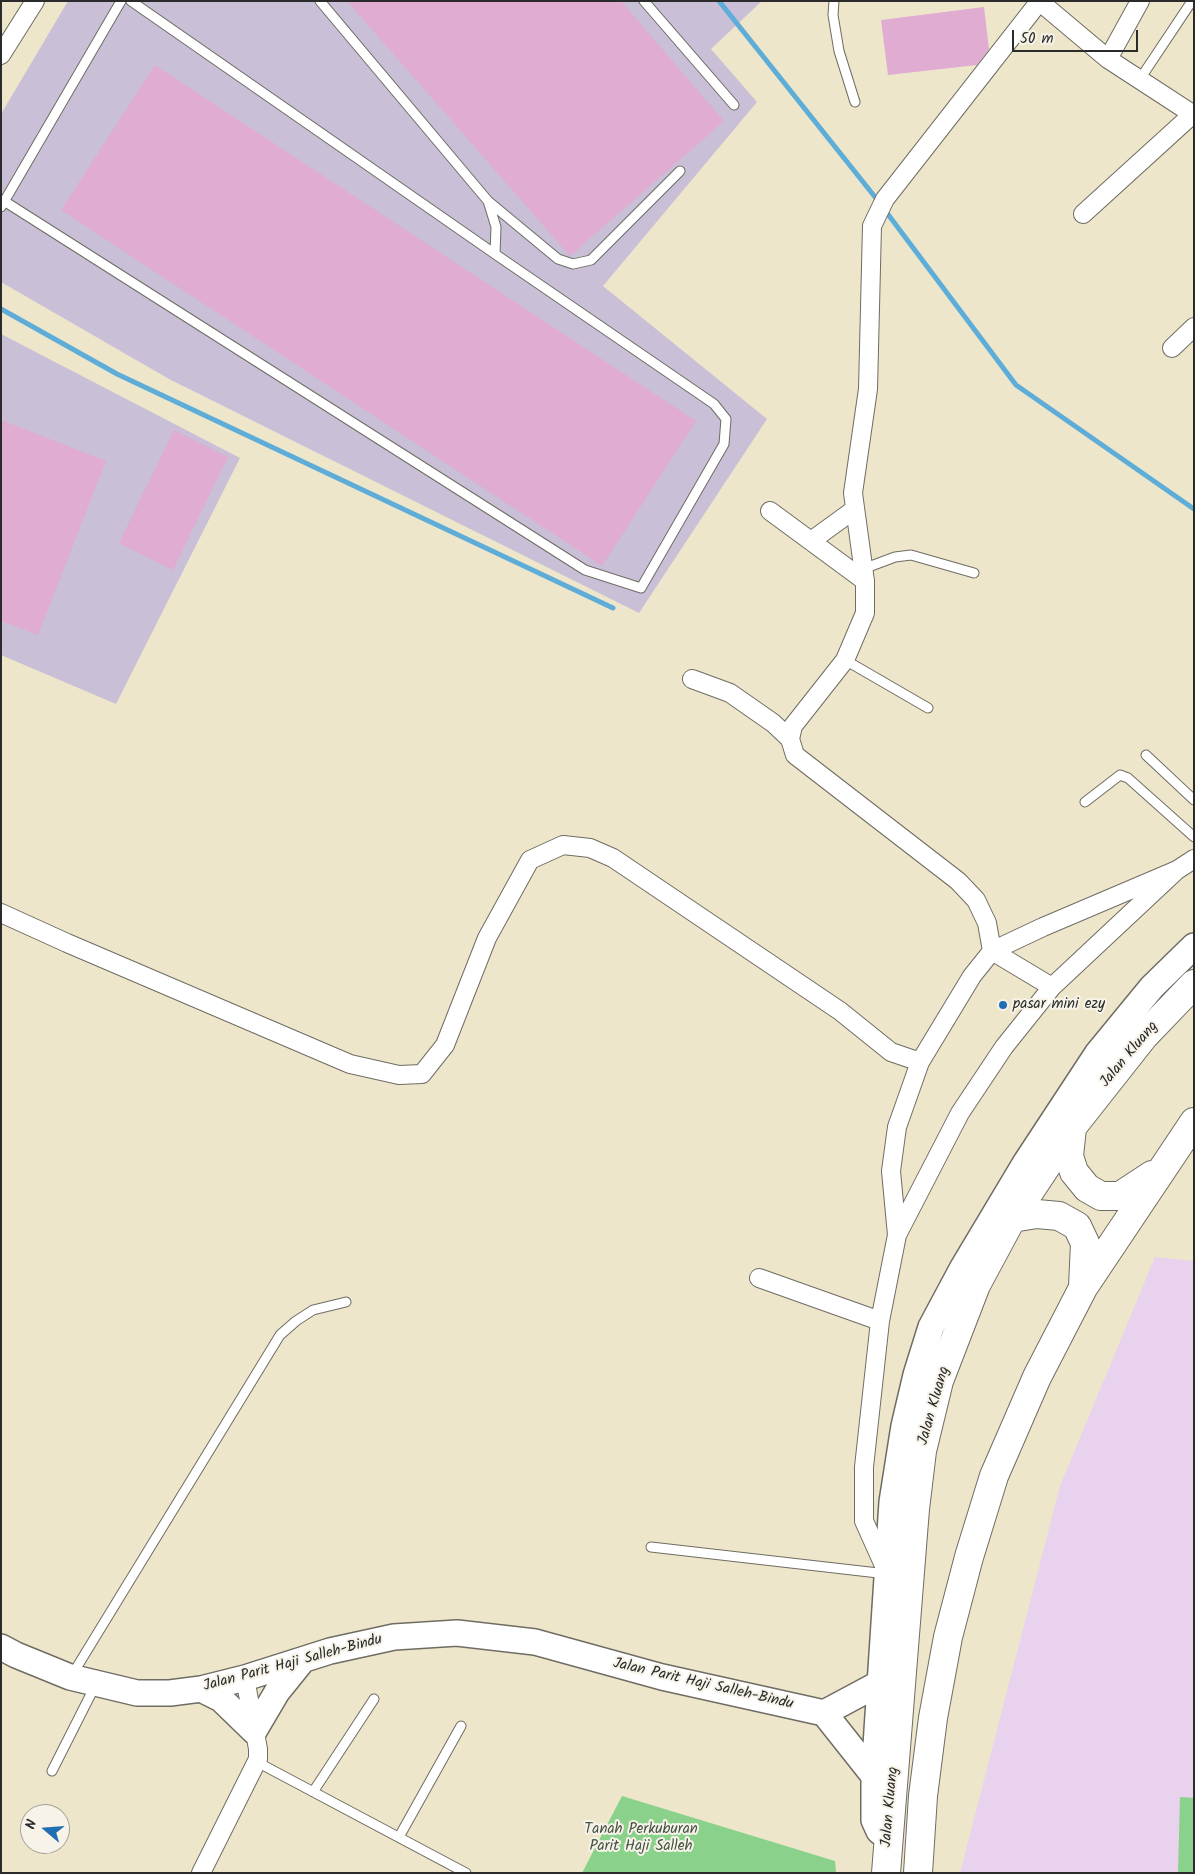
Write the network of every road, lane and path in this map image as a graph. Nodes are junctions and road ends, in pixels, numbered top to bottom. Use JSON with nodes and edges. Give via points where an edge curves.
{"nodes":[{"id":1,"x":35,"y":1,"type":"edge"},
{"id":2,"x":121,"y":1,"type":"edge"},
{"id":3,"x":131,"y":1,"type":"edge"},
{"id":4,"x":320,"y":1,"type":"edge"},
{"id":5,"x":644,"y":1,"type":"edge"},
{"id":6,"x":834,"y":1,"type":"edge"},
{"id":7,"x":1039,"y":1,"type":"edge"},
{"id":8,"x":1140,"y":1,"type":"edge"},
{"id":9,"x":1192,"y":1,"type":"edge"},
{"id":10,"x":1,"y":55,"type":"edge"},
{"id":11,"x":1108,"y":59,"type":"junction"},
{"id":12,"x":1140,"y":79,"type":"junction"},
{"id":13,"x":856,"y":102,"type":"dead end"},
{"id":14,"x":734,"y":105,"type":"dead end"},
{"id":15,"x":1193,"y":114,"type":"edge"},
{"id":16,"x":680,"y":171,"type":"dead end"},
{"id":17,"x":488,"y":201,"type":"junction"},
{"id":18,"x":3,"y":204,"type":"edge"},
{"id":19,"x":1083,"y":214,"type":"dead end"},
{"id":20,"x":494,"y":254,"type":"junction"},
{"id":21,"x":1194,"y":327,"type":"edge"},
{"id":22,"x":1172,"y":348,"type":"dead end"},
{"id":23,"x":855,"y":509,"type":"junction"},
{"id":24,"x":770,"y":511,"type":"dead end"},
{"id":25,"x":811,"y":541,"type":"junction"},
{"id":26,"x":974,"y":573,"type":"dead end"},
{"id":27,"x":864,"y":575,"type":"junction"},
{"id":28,"x":845,"y":660,"type":"junction"},
{"id":29,"x":692,"y":679,"type":"dead end"},
{"id":30,"x":928,"y":708,"type":"dead end"},
{"id":31,"x":790,"y":739,"type":"junction"},
{"id":32,"x":1146,"y":755,"type":"dead end"},
{"id":33,"x":1194,"y":800,"type":"edge"},
{"id":34,"x":1085,"y":802,"type":"dead end"},
{"id":35,"x":1194,"y":837,"type":"edge"},
{"id":36,"x":1194,"y":859,"type":"edge"},
{"id":37,"x":1178,"y":870,"type":"junction"},
{"id":38,"x":1,"y":913,"type":"edge"},
{"id":39,"x":1194,"y":946,"type":"edge"},
{"id":40,"x":992,"y":951,"type":"junction"},
{"id":41,"x":1194,"y":984,"type":"edge"},
{"id":42,"x":1052,"y":986,"type":"junction"},
{"id":43,"x":920,"y":1062,"type":"junction"},
{"id":44,"x":1194,"y":1122,"type":"edge"},
{"id":45,"x":1073,"y":1126,"type":"junction"},
{"id":46,"x":1160,"y":1170,"type":"junction"},
{"id":47,"x":1012,"y":1218,"type":"junction"},
{"id":48,"x":897,"y":1235,"type":"junction"},
{"id":49,"x":759,"y":1278,"type":"dead end"},
{"id":50,"x":1083,"y":1288,"type":"junction"},
{"id":51,"x":346,"y":1302,"type":"dead end"},
{"id":52,"x":880,"y":1321,"type":"junction"},
{"id":53,"x":651,"y":1547,"type":"dead end"},
{"id":54,"x":888,"y":1575,"type":"junction"},
{"id":55,"x":1,"y":1647,"type":"edge"},
{"id":56,"x":302,"y":1661,"type":"junction"},
{"id":57,"x":70,"y":1677,"type":"junction"},
{"id":58,"x":245,"y":1678,"type":"junction"},
{"id":59,"x":880,"y":1683,"type":"junction"},
{"id":60,"x":96,"y":1684,"type":"junction"},
{"id":61,"x":201,"y":1689,"type":"junction"},
{"id":62,"x":374,"y":1699,"type":"dead end"},
{"id":63,"x":824,"y":1713,"type":"junction"},
{"id":64,"x":462,"y":1726,"type":"dead end"},
{"id":65,"x":254,"y":1731,"type":"junction"},
{"id":66,"x":257,"y":1762,"type":"junction"},
{"id":67,"x":52,"y":1771,"type":"dead end"},
{"id":68,"x":874,"y":1776,"type":"junction"},
{"id":69,"x":313,"y":1792,"type":"junction"},
{"id":70,"x":399,"y":1837,"type":"junction"},
{"id":71,"x":888,"y":1838,"type":"junction"},
{"id":72,"x":201,"y":1873,"type":"edge"},
{"id":73,"x":466,"y":1873,"type":"edge"},
{"id":74,"x":886,"y":1873,"type":"edge"},
{"id":75,"x":918,"y":1873,"type":"edge"}],
"edges":[{"from":1,"to":10,"type":"street"},
{"from":2,"to":18,"type":"lane"},
{"from":3,"to":20,"type":"lane"},
{"from":4,"to":17,"type":"lane"},
{"from":5,"to":14,"type":"lane"},
{"from":6,"to":13,"type":"lane","via":[[839,51]]},
{"from":7,"to":11,"type":"street"},
{"from":7,"to":23,"type":"street","via":[[881,206],[872,226],[868,389],[853,493]]},
{"from":8,"to":11,"type":"street"},
{"from":9,"to":12,"type":"lane"},
{"from":11,"to":12,"type":"street"},
{"from":12,"to":15,"type":"street"},
{"from":15,"to":19,"type":"street"},
{"from":16,"to":17,"type":"lane","via":[[591,260],[573,264],[558,259]]},
{"from":17,"to":20,"type":"lane","via":[[496,227]]},
{"from":18,"to":20,"type":"lane","via":[[585,570],[642,588],[724,444],[726,419],[714,404]]},
{"from":21,"to":22,"type":"street"},
{"from":23,"to":25,"type":"street"},
{"from":23,"to":27,"type":"street"},
{"from":24,"to":25,"type":"street"},
{"from":25,"to":27,"type":"street"},
{"from":26,"to":27,"type":"lane","via":[[911,555],[895,557]]},
{"from":27,"to":28,"type":"street","via":[[865,613]]},
{"from":28,"to":30,"type":"lane"},
{"from":28,"to":31,"type":"street","via":[[793,726]]},
{"from":29,"to":31,"type":"street","via":[[730,694],[773,723]]},
{"from":31,"to":40,"type":"street","via":[[795,755],[958,881],[976,900],[987,923]]},
{"from":32,"to":33,"type":"lane"},
{"from":34,"to":35,"type":"lane","via":[[1120,775],[1128,778]]},
{"from":36,"to":37,"type":"street"},
{"from":37,"to":40,"type":"street"},
{"from":37,"to":42,"type":"street"},
{"from":38,"to":43,"type":"street","via":[[350,1064],[398,1075],[422,1074],[445,1045],[486,938],[530,860],[562,845],[590,848],[620,863],[840,1011],[891,1052]]},
{"from":39,"to":54,"type":"main road","via":[[1152,987],[1097,1054],[1026,1162],[931,1327],[904,1426],[892,1502]]},
{"from":40,"to":42,"type":"street"},
{"from":40,"to":43,"type":"street","via":[[972,976]]},
{"from":41,"to":45,"type":"highway","name":"Jalan Kluang","via":[[1144,1036]]},
{"from":42,"to":48,"type":"street","via":[[1004,1047],[960,1113]]},
{"from":43,"to":48,"type":"street","via":[[897,1127],[891,1171]]},
{"from":44,"to":46,"type":"highway","name":"Jalan Kluang"},
{"from":45,"to":46,"type":"highway","via":[[1069,1156],[1074,1172],[1087,1188],[1101,1196],[1120,1196]]},
{"from":45,"to":47,"type":"highway","name":"Jalan Kluang"},
{"from":46,"to":50,"type":"highway","name":"Jalan Kluang"},
{"from":47,"to":50,"type":"highway","via":[[1037,1214],[1059,1216],[1077,1226],[1085,1243]]},
{"from":47,"to":71,"type":"highway","name":"Jalan Kluang","via":[[976,1285],[939,1381],[922,1451]]},
{"from":48,"to":52,"type":"street"},
{"from":49,"to":52,"type":"street"},
{"from":50,"to":75,"type":"highway","name":"Jalan Kluang","via":[[1037,1377],[994,1476],[969,1557],[948,1637],[933,1718]]},
{"from":51,"to":57,"type":"lane","via":[[313,1310],[280,1335]]},
{"from":52,"to":54,"type":"street","via":[[864,1467],[864,1521]]},
{"from":53,"to":54,"type":"lane"},
{"from":54,"to":59,"type":"main road"},
{"from":55,"to":57,"type":"main road","name":"Jalan Parit Haji Salleh-Bindu"},
{"from":56,"to":58,"type":"main road","name":"Jalan Parit Haji Salleh-Bindu"},
{"from":56,"to":63,"type":"main road","name":"Jalan Parit Haji Salleh-Bindu","via":[[330,1651],[394,1638],[457,1634],[536,1642],[662,1677]]},
{"from":56,"to":65,"type":"main road","via":[[277,1692]]},
{"from":57,"to":60,"type":"main road","name":"Jalan Parit Haji Salleh-Bindu"},
{"from":58,"to":61,"type":"main road","name":"Jalan Parit Haji Salleh-Bindu"},
{"from":58,"to":65,"type":"street"},
{"from":59,"to":63,"type":"main road"},
{"from":59,"to":68,"type":"main road"},
{"from":60,"to":61,"type":"main road","name":"Jalan Parit Haji Salleh-Bindu","via":[[137,1693]]},
{"from":60,"to":67,"type":"lane"},
{"from":61,"to":65,"type":"main road","via":[[221,1699]]},
{"from":62,"to":69,"type":"lane"},
{"from":63,"to":68,"type":"main road"},
{"from":64,"to":70,"type":"lane"},
{"from":65,"to":66,"type":"street"},
{"from":66,"to":69,"type":"lane"},
{"from":66,"to":72,"type":"street"},
{"from":68,"to":71,"type":"main road","via":[[874,1820],[879,1831]]},
{"from":69,"to":70,"type":"lane"},
{"from":70,"to":73,"type":"lane"},
{"from":71,"to":74,"type":"highway","name":"Jalan Kluang"}]}
